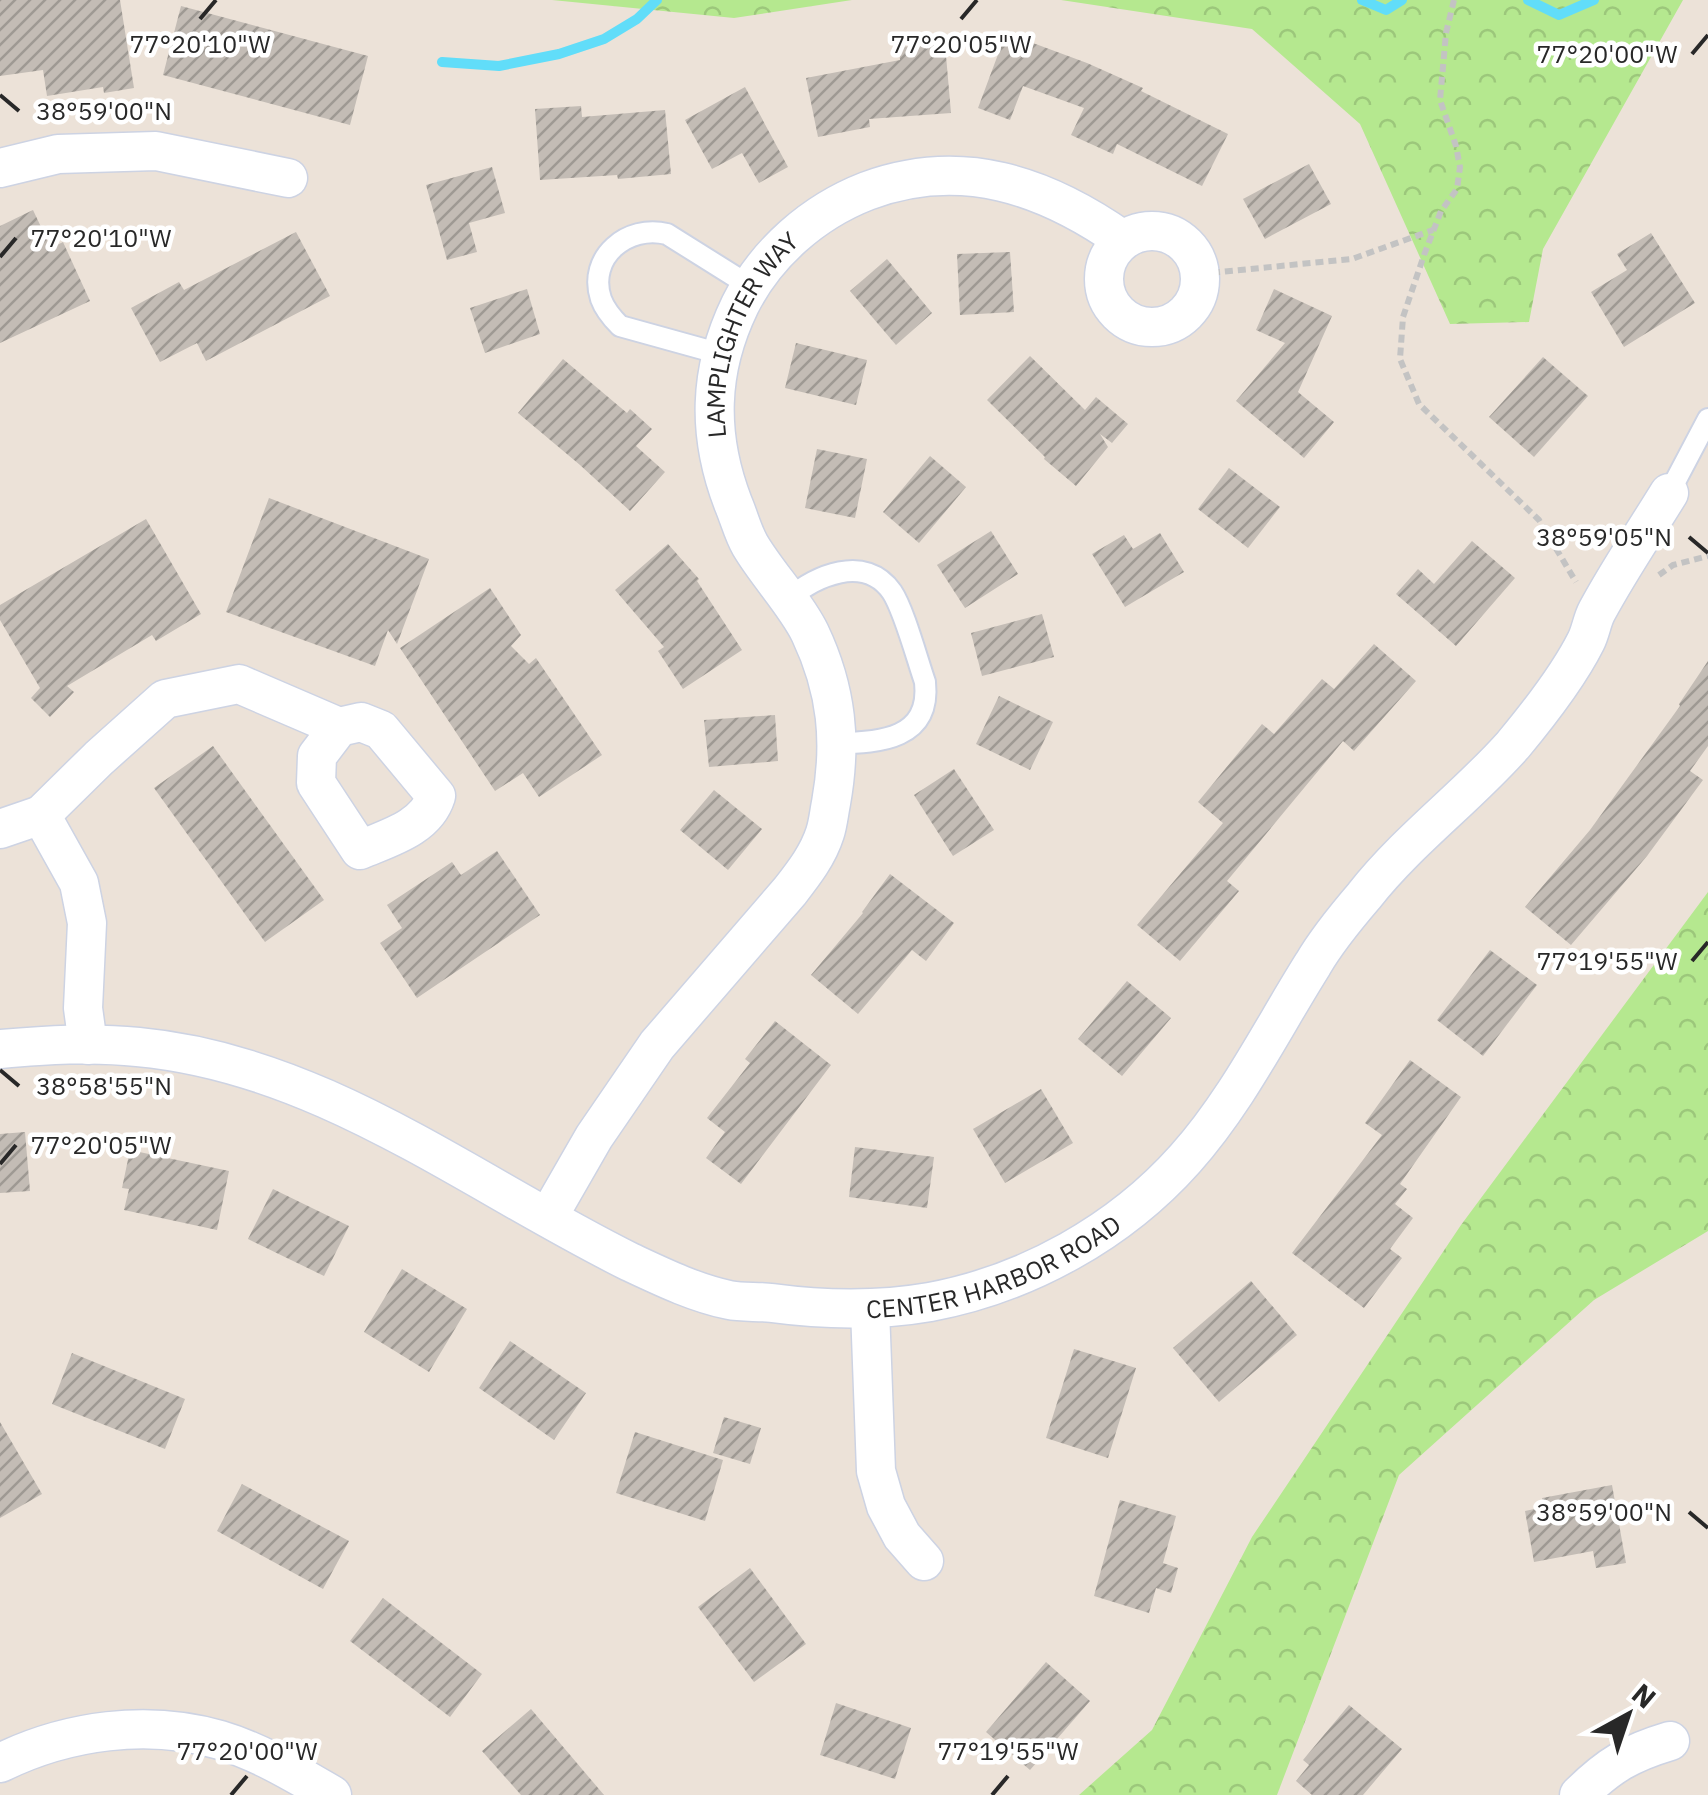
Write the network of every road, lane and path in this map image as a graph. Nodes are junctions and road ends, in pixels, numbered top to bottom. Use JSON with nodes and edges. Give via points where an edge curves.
{"nodes":[{"id":1,"x":1454,"y":0,"type":"edge"},
{"id":2,"x":0,"y":168,"type":"edge"},
{"id":3,"x":288,"y":178,"type":"dead end"},
{"id":4,"x":1434,"y":230,"type":"junction"},
{"id":5,"x":1123,"y":240,"type":"junction"},
{"id":6,"x":1199,"y":274,"type":"junction"},
{"id":7,"x":750,"y":286,"type":"junction"},
{"id":8,"x":721,"y":354,"type":"junction"},
{"id":9,"x":1708,"y":419,"type":"edge"},
{"id":10,"x":1669,"y":493,"type":"joint"},
{"id":11,"x":787,"y":600,"type":"junction"},
{"id":12,"x":1595,"y":615,"type":"junction"},
{"id":13,"x":339,"y":727,"type":"dead end"},
{"id":14,"x":837,"y":744,"type":"junction"},
{"id":15,"x":41,"y":815,"type":"junction"},
{"id":16,"x":0,"y":829,"type":"edge"},
{"id":17,"x":88,"y":1045,"type":"junction"},
{"id":18,"x":0,"y":1049,"type":"edge"},
{"id":19,"x":548,"y":1217,"type":"junction"},
{"id":20,"x":870,"y":1309,"type":"junction"},
{"id":21,"x":924,"y":1561,"type":"dead end"},
{"id":22,"x":1670,"y":1740,"type":"dead end"},
{"id":23,"x":0,"y":1763,"type":"edge"},
{"id":24,"x":332,"y":1795,"type":"edge"},
{"id":25,"x":1580,"y":1795,"type":"edge"}],
"edges":[{"from":1,"to":4,"type":"path","via":[[1440,100],[1460,167],[1457,189]]},
{"from":2,"to":3,"type":"street","via":[[58,154],[156,151]]},
{"from":4,"to":6,"type":"path","via":[[1352,258]]},
{"from":4,"to":12,"type":"path","via":[[1403,317],[1400,359],[1419,404],[1540,520]]},
{"from":5,"to":6,"type":"street","via":[[1148,230],[1168,233],[1196,259]]},
{"from":5,"to":6,"type":"street","via":[[1104,272],[1105,290],[1129,321],[1165,325],[1182,316],[1195,300]]},
{"from":5,"to":7,"type":"street","name":"LAMPLIGHTER WAY","via":[[1058,201],[1004,181],[927,176],[848,198],[809,222]]},
{"from":7,"to":8,"type":"street","name":"LAMPLIGHTER WAY"},
{"from":7,"to":8,"type":"lane","via":[[658,232],[624,238],[602,264],[600,298],[620,326]]},
{"from":8,"to":11,"type":"street","name":"LAMPLIGHTER WAY","via":[[714,434],[722,474],[748,542]]},
{"from":9,"to":10,"type":"lane"},
{"from":10,"to":12,"type":"street","name":"CENTER HARBOR ROAD"},
{"from":11,"to":14,"type":"street","name":"LAMPLIGHTER WAY","via":[[824,666]]},
{"from":11,"to":14,"type":"lane","via":[[826,575],[864,572],[894,595],[919,664],[926,694],[912,726],[899,736]]},
{"from":12,"to":20,"type":"street","name":"CENTER HARBOR ROAD","via":[[1547,702],[1366,892],[1316,957],[1222,1113],[1145,1199],[1099,1234],[1006,1280],[932,1302]]},
{"from":13,"to":15,"type":"street","via":[[239,684],[165,699]]},
{"from":14,"to":19,"type":"street","name":"LAMPLIGHTER WAY","via":[[825,833],[810,866],[657,1045]]},
{"from":15,"to":16,"type":"street"},
{"from":15,"to":17,"type":"street","via":[[79,883]]},
{"from":17,"to":18,"type":"street","name":"CENTER HARBOR ROAD"},
{"from":17,"to":19,"type":"street","name":"CENTER HARBOR ROAD","via":[[198,1056],[303,1088]]},
{"from":19,"to":20,"type":"street","name":"CENTER HARBOR ROAD","via":[[673,1282],[732,1301]]},
{"from":20,"to":21,"type":"street","via":[[876,1472],[902,1536]]},
{"from":22,"to":25,"type":"street","via":[[1636,1751]]},
{"from":23,"to":24,"type":"street","via":[[76,1735],[174,1731],[220,1740]]}]}
